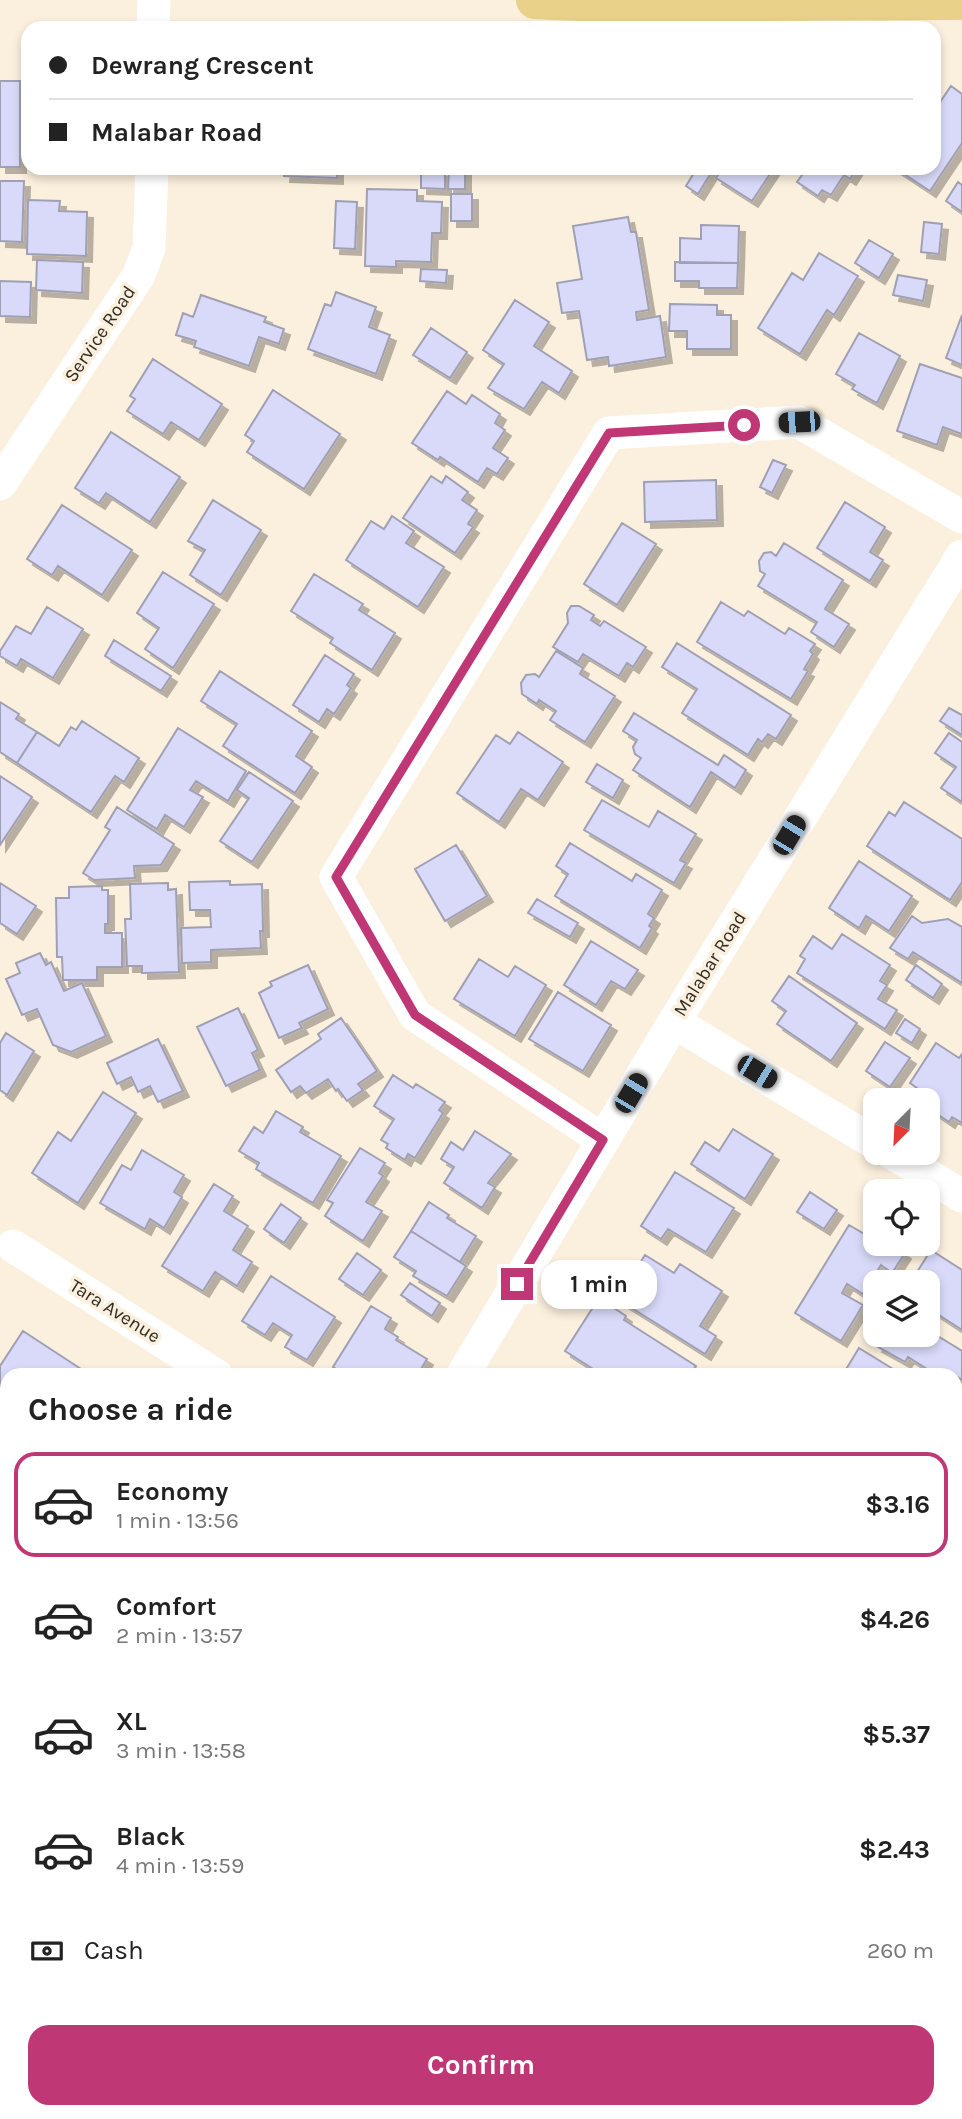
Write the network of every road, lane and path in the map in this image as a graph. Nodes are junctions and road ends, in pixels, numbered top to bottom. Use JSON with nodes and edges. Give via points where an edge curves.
{"nodes":[{"id":1,"x":154,"y":0,"type":"edge"},
{"id":2,"x":535,"y":0,"type":"edge"},
{"id":3,"x":962,"y":1,"type":"edge"},
{"id":4,"x":153,"y":21,"type":"edge"},
{"id":5,"x":152,"y":175,"type":"edge"},
{"id":6,"x":0,"y":484,"type":"edge"},
{"id":7,"x":962,"y":517,"type":"edge"},
{"id":8,"x":962,"y":556,"type":"edge"},
{"id":9,"x":674,"y":1022,"type":"junction"},
{"id":10,"x":863,"y":1136,"type":"edge"},
{"id":11,"x":603,"y":1140,"type":"junction"},
{"id":12,"x":913,"y":1166,"type":"edge"},
{"id":13,"x":962,"y":1196,"type":"edge"},
{"id":14,"x":13,"y":1246,"type":"dead end"},
{"id":15,"x":204,"y":1368,"type":"edge"},
{"id":16,"x":467,"y":1368,"type":"edge"}],
"edges":[{"from":1,"to":4,"type":"street"},
{"from":2,"to":3,"type":"main road"},
{"from":5,"to":6,"type":"street","name":"Service Road","via":[[149,248],[139,275]]},
{"from":7,"to":11,"type":"street","via":[[799,422],[609,433],[336,877],[415,1015]]},
{"from":8,"to":9,"type":"street","name":"Malabar Road"},
{"from":9,"to":10,"type":"street"},
{"from":9,"to":11,"type":"street","name":"Malabar Road"},
{"from":11,"to":16,"type":"street","name":"Malabar Road"},
{"from":12,"to":13,"type":"street"},
{"from":14,"to":15,"type":"street","name":"Tara Avenue"}]}
